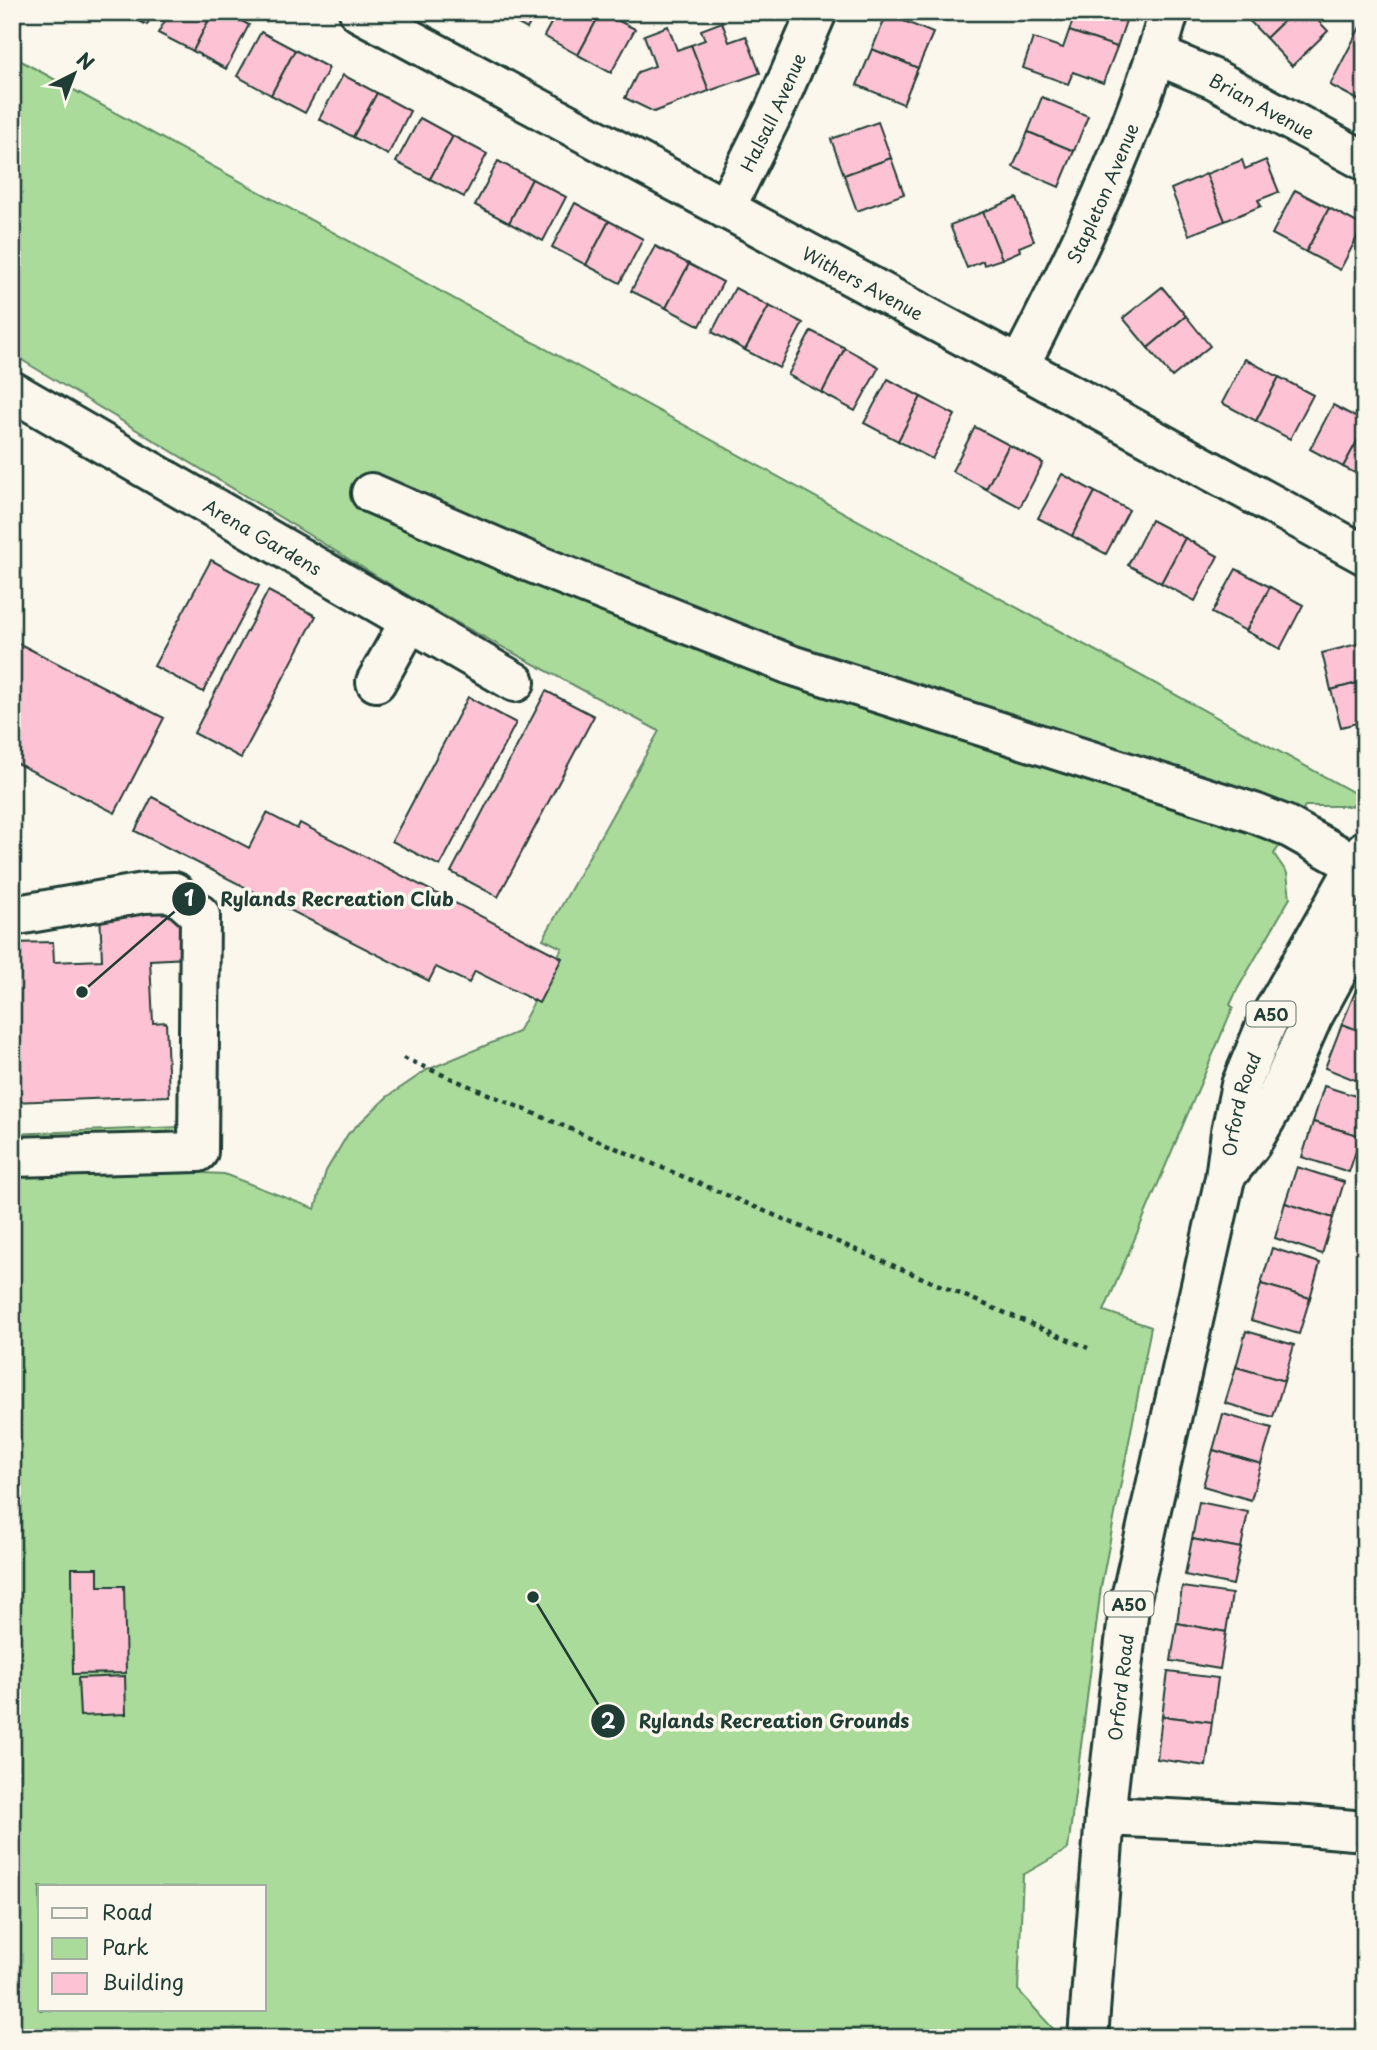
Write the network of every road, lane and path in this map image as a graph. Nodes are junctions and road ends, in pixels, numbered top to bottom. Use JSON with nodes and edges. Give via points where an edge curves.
{"nodes":[{"id":1,"x":359,"y":12,"type":"edge"},
{"id":2,"x":817,"y":12,"type":"edge"},
{"id":3,"x":1169,"y":12,"type":"edge"},
{"id":4,"x":1157,"y":55,"type":"junction"},
{"id":5,"x":1365,"y":161,"type":"edge"},
{"id":6,"x":725,"y":209,"type":"junction"},
{"id":7,"x":1019,"y":366,"type":"junction"},
{"id":8,"x":12,"y":391,"type":"edge"},
{"id":9,"x":371,"y":493,"type":"dead end"},
{"id":10,"x":1365,"y":555,"type":"edge"},
{"id":11,"x":410,"y":621,"type":"junction"},
{"id":12,"x":376,"y":682,"type":"dead end"},
{"id":13,"x":515,"y":682,"type":"dead end"},
{"id":14,"x":1363,"y":863,"type":"edge"},
{"id":15,"x":12,"y":915,"type":"edge"},
{"id":16,"x":1365,"y":921,"type":"edge"},
{"id":17,"x":403,"y":1058,"type":"dead end"},
{"id":18,"x":12,"y":1157,"type":"edge"},
{"id":19,"x":1225,"y":1178,"type":"junction"},
{"id":20,"x":1088,"y":1348,"type":"dead end"},
{"id":21,"x":1105,"y":1816,"type":"junction"},
{"id":22,"x":1365,"y":1831,"type":"edge"},
{"id":23,"x":1088,"y":2038,"type":"edge"}],
"edges":[{"from":1,"to":6,"type":"street","name":"Withers Avenue"},
{"from":2,"to":6,"type":"street","name":"Halsall Avenue"},
{"from":3,"to":4,"type":"street","name":"Stapleton Avenue"},
{"from":4,"to":5,"type":"street","name":"Brian Avenue","via":[[1214,79]]},
{"from":4,"to":7,"type":"street","name":"Stapleton Avenue","via":[[1112,168]]},
{"from":6,"to":7,"type":"street","name":"Withers Avenue"},
{"from":7,"to":10,"type":"street","name":"Withers Avenue"},
{"from":8,"to":11,"type":"street","name":"Arena Gardens"},
{"from":9,"to":14,"type":"street","via":[[530,562],[791,664],[1254,813]]},
{"from":11,"to":12,"type":"street"},
{"from":11,"to":13,"type":"street","name":"Arena Gardens"},
{"from":14,"to":19,"type":"street","name":"Orford Road","number":"A50","via":[[1267,1023],[1241,1085]]},
{"from":15,"to":18,"type":"street","via":[[174,892],[200,915],[201,974],[198,1152]]},
{"from":16,"to":19,"type":"street","name":"Orford Road","number":"A50","via":[[1312,1018],[1273,1106]]},
{"from":17,"to":20,"type":"path"},
{"from":19,"to":21,"type":"street","name":"Orford Road","number":"A50","via":[[1129,1607]]},
{"from":21,"to":22,"type":"street"},
{"from":21,"to":23,"type":"street","name":"Orford Road","number":"A50"}]}
